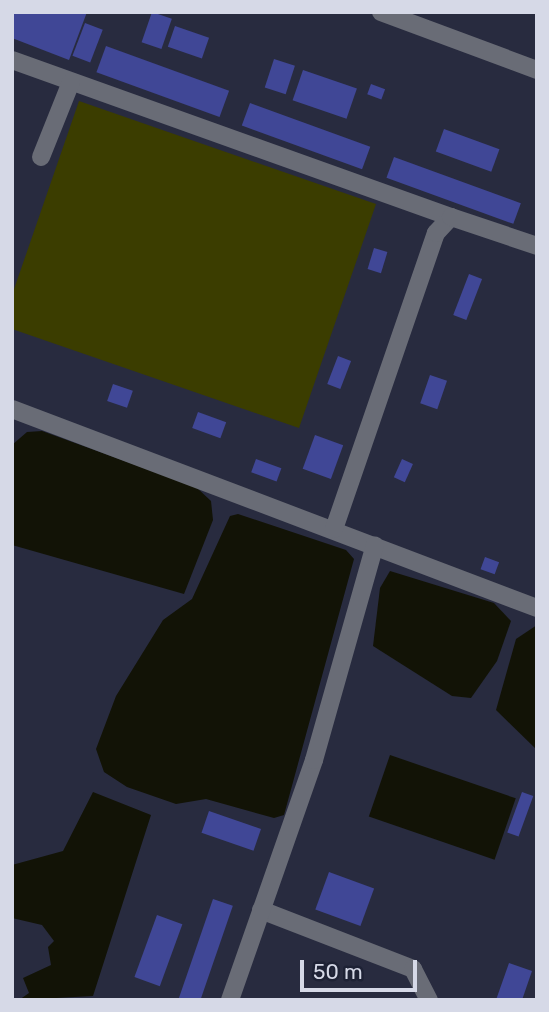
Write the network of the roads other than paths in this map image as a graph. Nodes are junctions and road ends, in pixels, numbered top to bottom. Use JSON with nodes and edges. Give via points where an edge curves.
{"nodes":[{"id":1,"x":381,"y":12,"type":"edge"},
{"id":2,"x":12,"y":60,"type":"edge"},
{"id":3,"x":537,"y":70,"type":"edge"},
{"id":4,"x":71,"y":82,"type":"junction"},
{"id":5,"x":41,"y":157,"type":"dead end"},
{"id":6,"x":451,"y":217,"type":"junction"},
{"id":7,"x":537,"y":246,"type":"edge"},
{"id":8,"x":12,"y":409,"type":"edge"},
{"id":9,"x":334,"y":529,"type":"junction"},
{"id":10,"x":375,"y":545,"type":"junction"},
{"id":11,"x":537,"y":608,"type":"edge"},
{"id":12,"x":261,"y":910,"type":"junction"},
{"id":13,"x":230,"y":1000,"type":"edge"},
{"id":14,"x":429,"y":1000,"type":"edge"}],
"edges":[{"from":1,"to":3,"type":"lane"},
{"from":2,"to":4,"type":"lane"},
{"from":4,"to":5,"type":"lane"},
{"from":4,"to":6,"type":"lane"},
{"from":6,"to":7,"type":"lane"},
{"from":6,"to":9,"type":"lane","via":[[436,233],[420,274]]},
{"from":8,"to":9,"type":"lane"},
{"from":9,"to":10,"type":"lane"},
{"from":10,"to":11,"type":"lane"},
{"from":10,"to":12,"type":"lane","via":[[314,760]]},
{"from":12,"to":13,"type":"lane"},
{"from":12,"to":14,"type":"lane","via":[[413,970]]}]}
